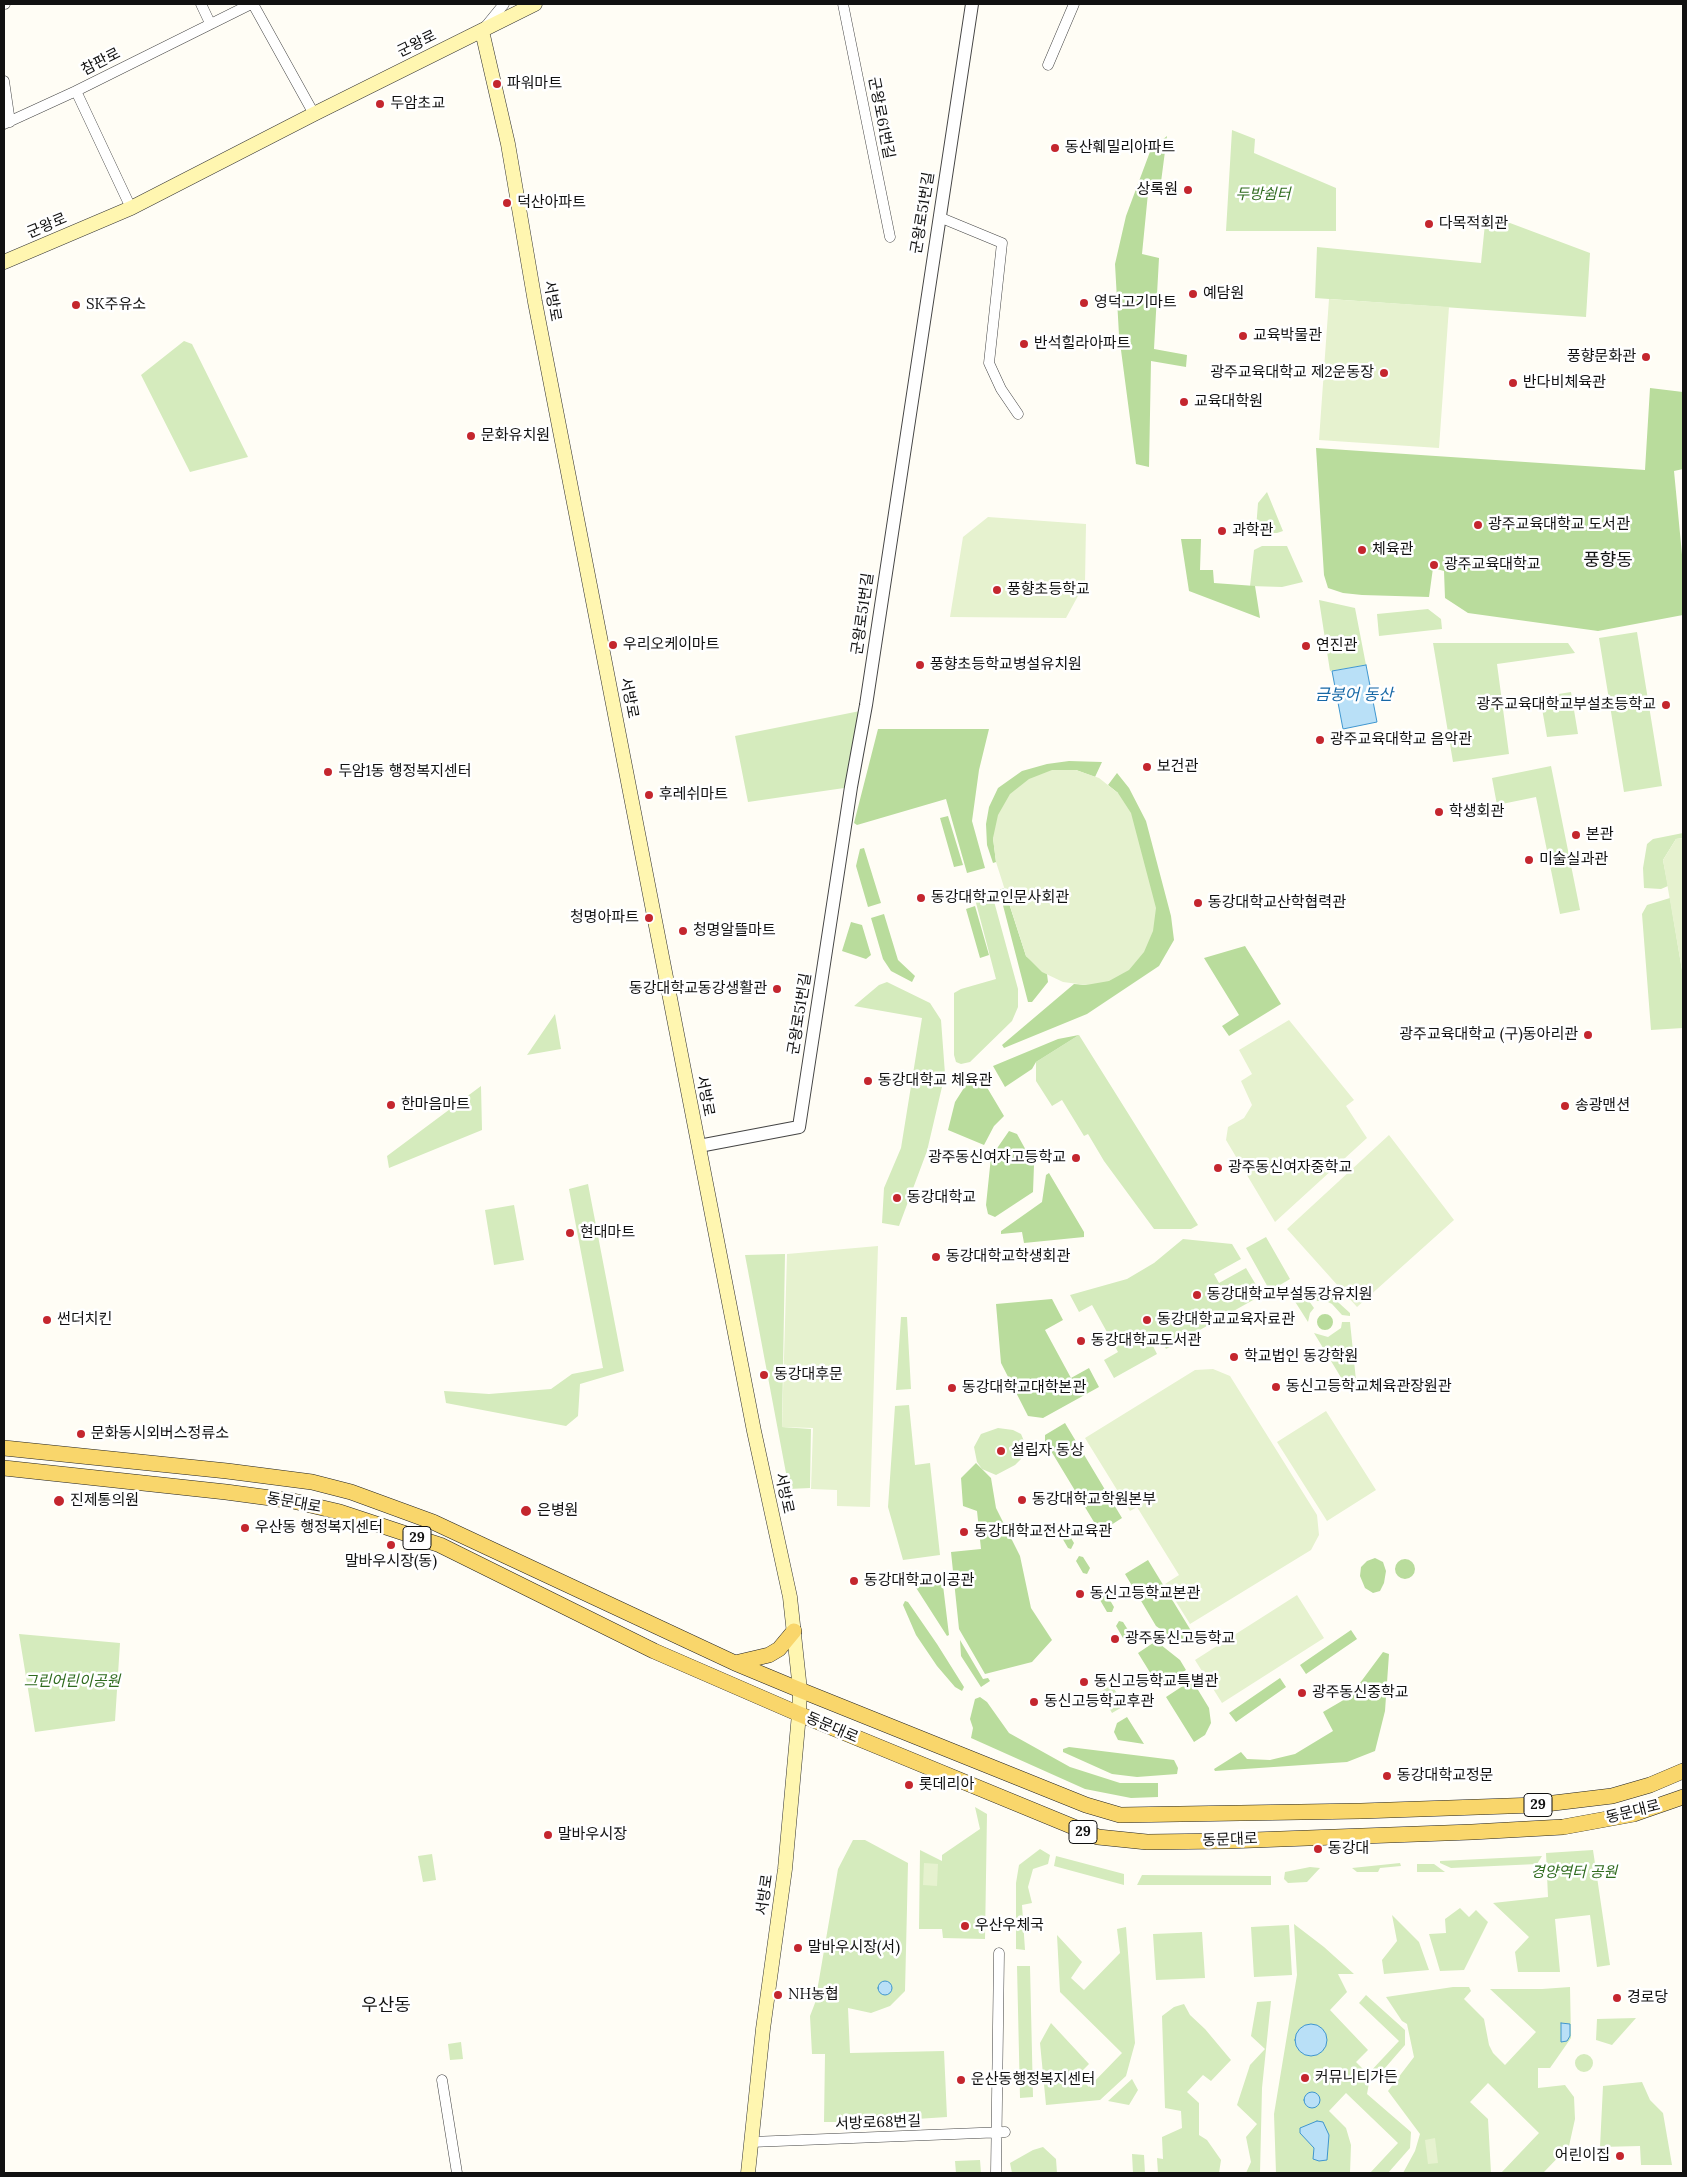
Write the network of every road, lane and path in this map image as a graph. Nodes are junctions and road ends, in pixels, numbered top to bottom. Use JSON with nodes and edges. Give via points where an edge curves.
{"nodes":[{"id":1,"x":201,"y":4,"type":"edge"},
{"id":2,"x":252,"y":4,"type":"edge"},
{"id":3,"x":504,"y":4,"type":"edge"},
{"id":4,"x":535,"y":4,"type":"edge"},
{"id":5,"x":843,"y":4,"type":"edge"},
{"id":6,"x":972,"y":4,"type":"edge"},
{"id":7,"x":1074,"y":4,"type":"edge"},
{"id":8,"x":210,"y":24,"type":"junction"},
{"id":9,"x":482,"y":31,"type":"junction"},
{"id":10,"x":1048,"y":65,"type":"dead end"},
{"id":11,"x":4,"y":82,"type":"edge"},
{"id":12,"x":76,"y":91,"type":"junction"},
{"id":13,"x":314,"y":114,"type":"junction"},
{"id":14,"x":7,"y":123,"type":"edge"},
{"id":15,"x":131,"y":208,"type":"junction"},
{"id":16,"x":939,"y":217,"type":"junction"},
{"id":17,"x":890,"y":237,"type":"dead end"},
{"id":18,"x":4,"y":262,"type":"edge"},
{"id":19,"x":1018,"y":414,"type":"dead end"},
{"id":20,"x":699,"y":1146,"type":"junction"},
{"id":21,"x":4,"y":1448,"type":"edge"},
{"id":22,"x":4,"y":1468,"type":"edge"},
{"id":23,"x":794,"y":1631,"type":"junction"},
{"id":24,"x":735,"y":1663,"type":"junction"},
{"id":25,"x":800,"y":1690,"type":"junction"},
{"id":26,"x":799,"y":1714,"type":"junction"},
{"id":27,"x":1683,"y":1771,"type":"edge"},
{"id":28,"x":1679,"y":1801,"type":"edge"},
{"id":29,"x":999,"y":1953,"type":"dead end"},
{"id":30,"x":442,"y":2080,"type":"dead end"},
{"id":31,"x":1000,"y":2132,"type":"junction"},
{"id":32,"x":751,"y":2142,"type":"junction"},
{"id":33,"x":457,"y":2173,"type":"edge"},
{"id":34,"x":748,"y":2173,"type":"edge"},
{"id":35,"x":996,"y":2173,"type":"edge"}],
"edges":[{"from":1,"to":8,"type":"street"},
{"from":2,"to":8,"type":"street","name":"참판로"},
{"from":2,"to":13,"type":"street"},
{"from":3,"to":9,"type":"street"},
{"from":4,"to":9,"type":"main road","name":"군왕로"},
{"from":5,"to":17,"type":"street","name":"군왕로61번길"},
{"from":6,"to":16,"type":"street","name":"군왕로51번길"},
{"from":7,"to":10,"type":"street"},
{"from":8,"to":12,"type":"street","name":"참판로"},
{"from":9,"to":13,"type":"main road","name":"군왕로"},
{"from":9,"to":20,"type":"main road","name":"서방로","via":[[508,144],[535,302]]},
{"from":11,"to":14,"type":"street"},
{"from":12,"to":14,"type":"street","name":"참판로"},
{"from":12,"to":15,"type":"street"},
{"from":13,"to":15,"type":"main road","name":"군왕로"},
{"from":15,"to":18,"type":"main road","name":"군왕로"},
{"from":16,"to":19,"type":"street","via":[[1002,243],[989,363]]},
{"from":16,"to":20,"type":"street","name":"군왕로51번길","via":[[799,1127]]},
{"from":20,"to":23,"type":"main road","name":"서방로","via":[[754,1432],[790,1597]]},
{"from":21,"to":24,"type":"main road","name":"동문대로","number":"29","via":[[227,1471],[312,1482],[351,1492],[433,1522]]},
{"from":22,"to":26,"type":"main road","name":"동문대로","number":"29","via":[[226,1492],[292,1501],[340,1512],[440,1545],[654,1651]]},
{"from":23,"to":24,"type":"main road","via":[[779,1649],[769,1655]]},
{"from":23,"to":25,"type":"main road","name":"서방로"},
{"from":24,"to":25,"type":"main road","name":"동문대로","number":"29"},
{"from":25,"to":26,"type":"main road","name":"서방로"},
{"from":25,"to":27,"type":"main road","name":"동문대로","number":"29","via":[[1086,1805],[1120,1815],[1537,1805],[1612,1796]]},
{"from":26,"to":28,"type":"main road","name":"동문대로","number":"29","via":[[1077,1830],[1122,1840],[1226,1841],[1563,1827],[1634,1814]]},
{"from":26,"to":32,"type":"main road","name":"서방로","via":[[785,1869]]},
{"from":29,"to":31,"type":"street"},
{"from":30,"to":33,"type":"street"},
{"from":31,"to":32,"type":"street","name":"서방로68번길"},
{"from":31,"to":35,"type":"street"},
{"from":32,"to":34,"type":"main road","name":"서방로"}]}
